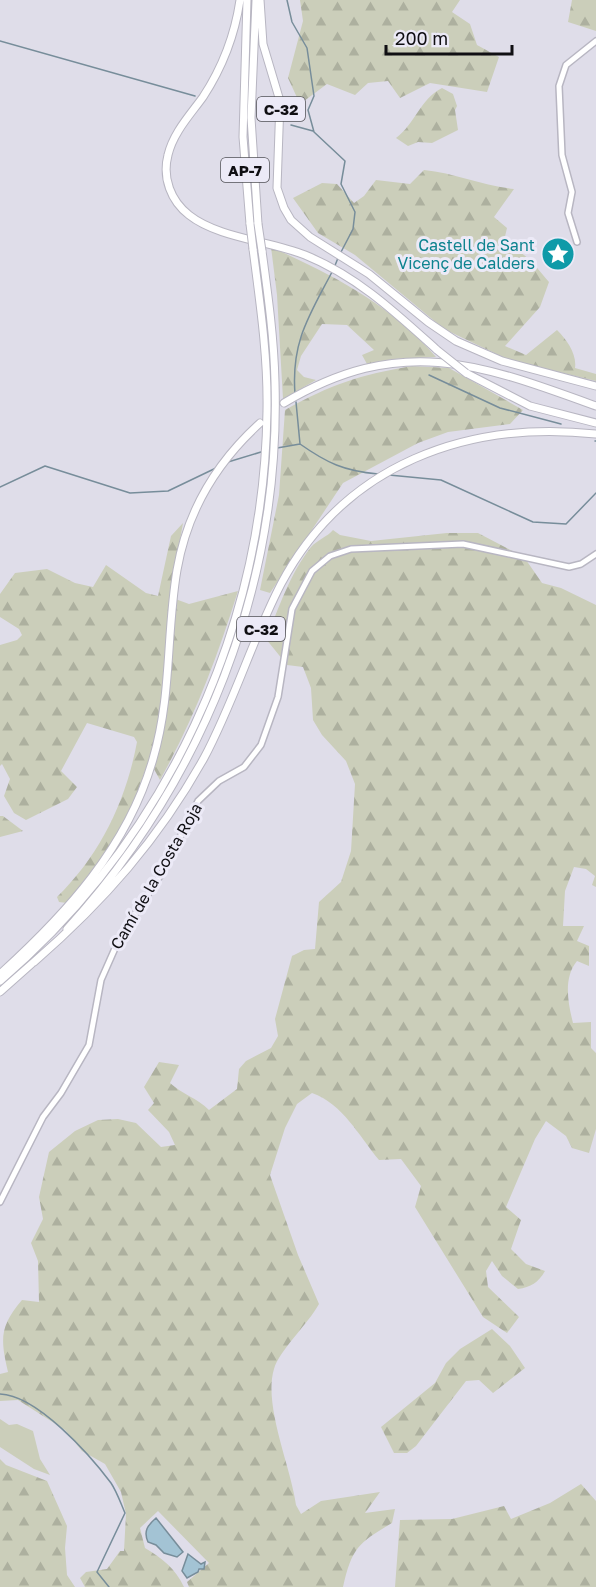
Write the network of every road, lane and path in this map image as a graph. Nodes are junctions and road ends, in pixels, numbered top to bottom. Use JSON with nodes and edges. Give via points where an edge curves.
{"nodes":[{"id":1,"x":240,"y":0,"type":"edge"},
{"id":2,"x":247,"y":0,"type":"edge"},
{"id":3,"x":256,"y":0,"type":"edge"},
{"id":4,"x":260,"y":0,"type":"edge"},
{"id":5,"x":596,"y":41,"type":"edge"},
{"id":6,"x":577,"y":242,"type":"dead end"},
{"id":7,"x":596,"y":386,"type":"edge"},
{"id":8,"x":284,"y":404,"type":"dead end"},
{"id":9,"x":596,"y":406,"type":"edge"},
{"id":10,"x":260,"y":423,"type":"dead end"},
{"id":11,"x":596,"y":423,"type":"edge"},
{"id":12,"x":596,"y":434,"type":"edge"},
{"id":13,"x":596,"y":554,"type":"edge"},
{"id":14,"x":34,"y":962,"type":"junction"},
{"id":15,"x":0,"y":974,"type":"edge"},
{"id":16,"x":0,"y":981,"type":"edge"},
{"id":17,"x":0,"y":992,"type":"edge"},
{"id":18,"x":0,"y":1202,"type":"edge"}],
"edges":[{"from":1,"to":11,"type":"highway","bridge":true,"via":[[222,61],[170,146],[166,172],[172,195],[183,210],[204,224],[286,248],[345,275],[379,298],[466,373],[530,406]]},
{"from":2,"to":16,"type":"highway","number":"AP-7","bridge":true,"via":[[243,115],[250,224],[265,350],[266,447],[252,553],[224,656],[181,754],[137,828],[69,914]]},
{"from":3,"to":14,"type":"highway","number":"AP-7","bridge":true,"via":[[251,118],[274,362],[274,450],[264,535],[238,639],[197,742],[156,814],[100,892]]},
{"from":4,"to":7,"type":"highway","number":"C-32","via":[[263,44],[280,101],[277,188],[291,220],[456,341],[502,361]]},
{"from":5,"to":6,"type":"street","via":[[566,65],[559,86],[562,155],[572,192],[568,213]]},
{"from":8,"to":9,"type":"highway","via":[[321,383],[351,372],[382,364],[425,361],[489,369]]},
{"from":10,"to":15,"type":"highway","via":[[216,472],[187,530],[175,581],[163,719],[137,803],[105,859],[76,898]]},
{"from":12,"to":14,"type":"highway","number":"C-32","via":[[520,431],[446,445],[388,472],[337,510],[287,573],[223,721],[170,814],[82,921]]},
{"from":13,"to":18,"type":"street","name":"Camí de la Costa Roja","via":[[569,567],[474,545],[362,547],[330,556],[312,571],[292,609],[278,697],[265,738],[244,767],[219,781],[198,801],[162,873],[112,952],[89,1045],[43,1117]]},
{"from":14,"to":17,"type":"highway","number":"AP-7"}]}
